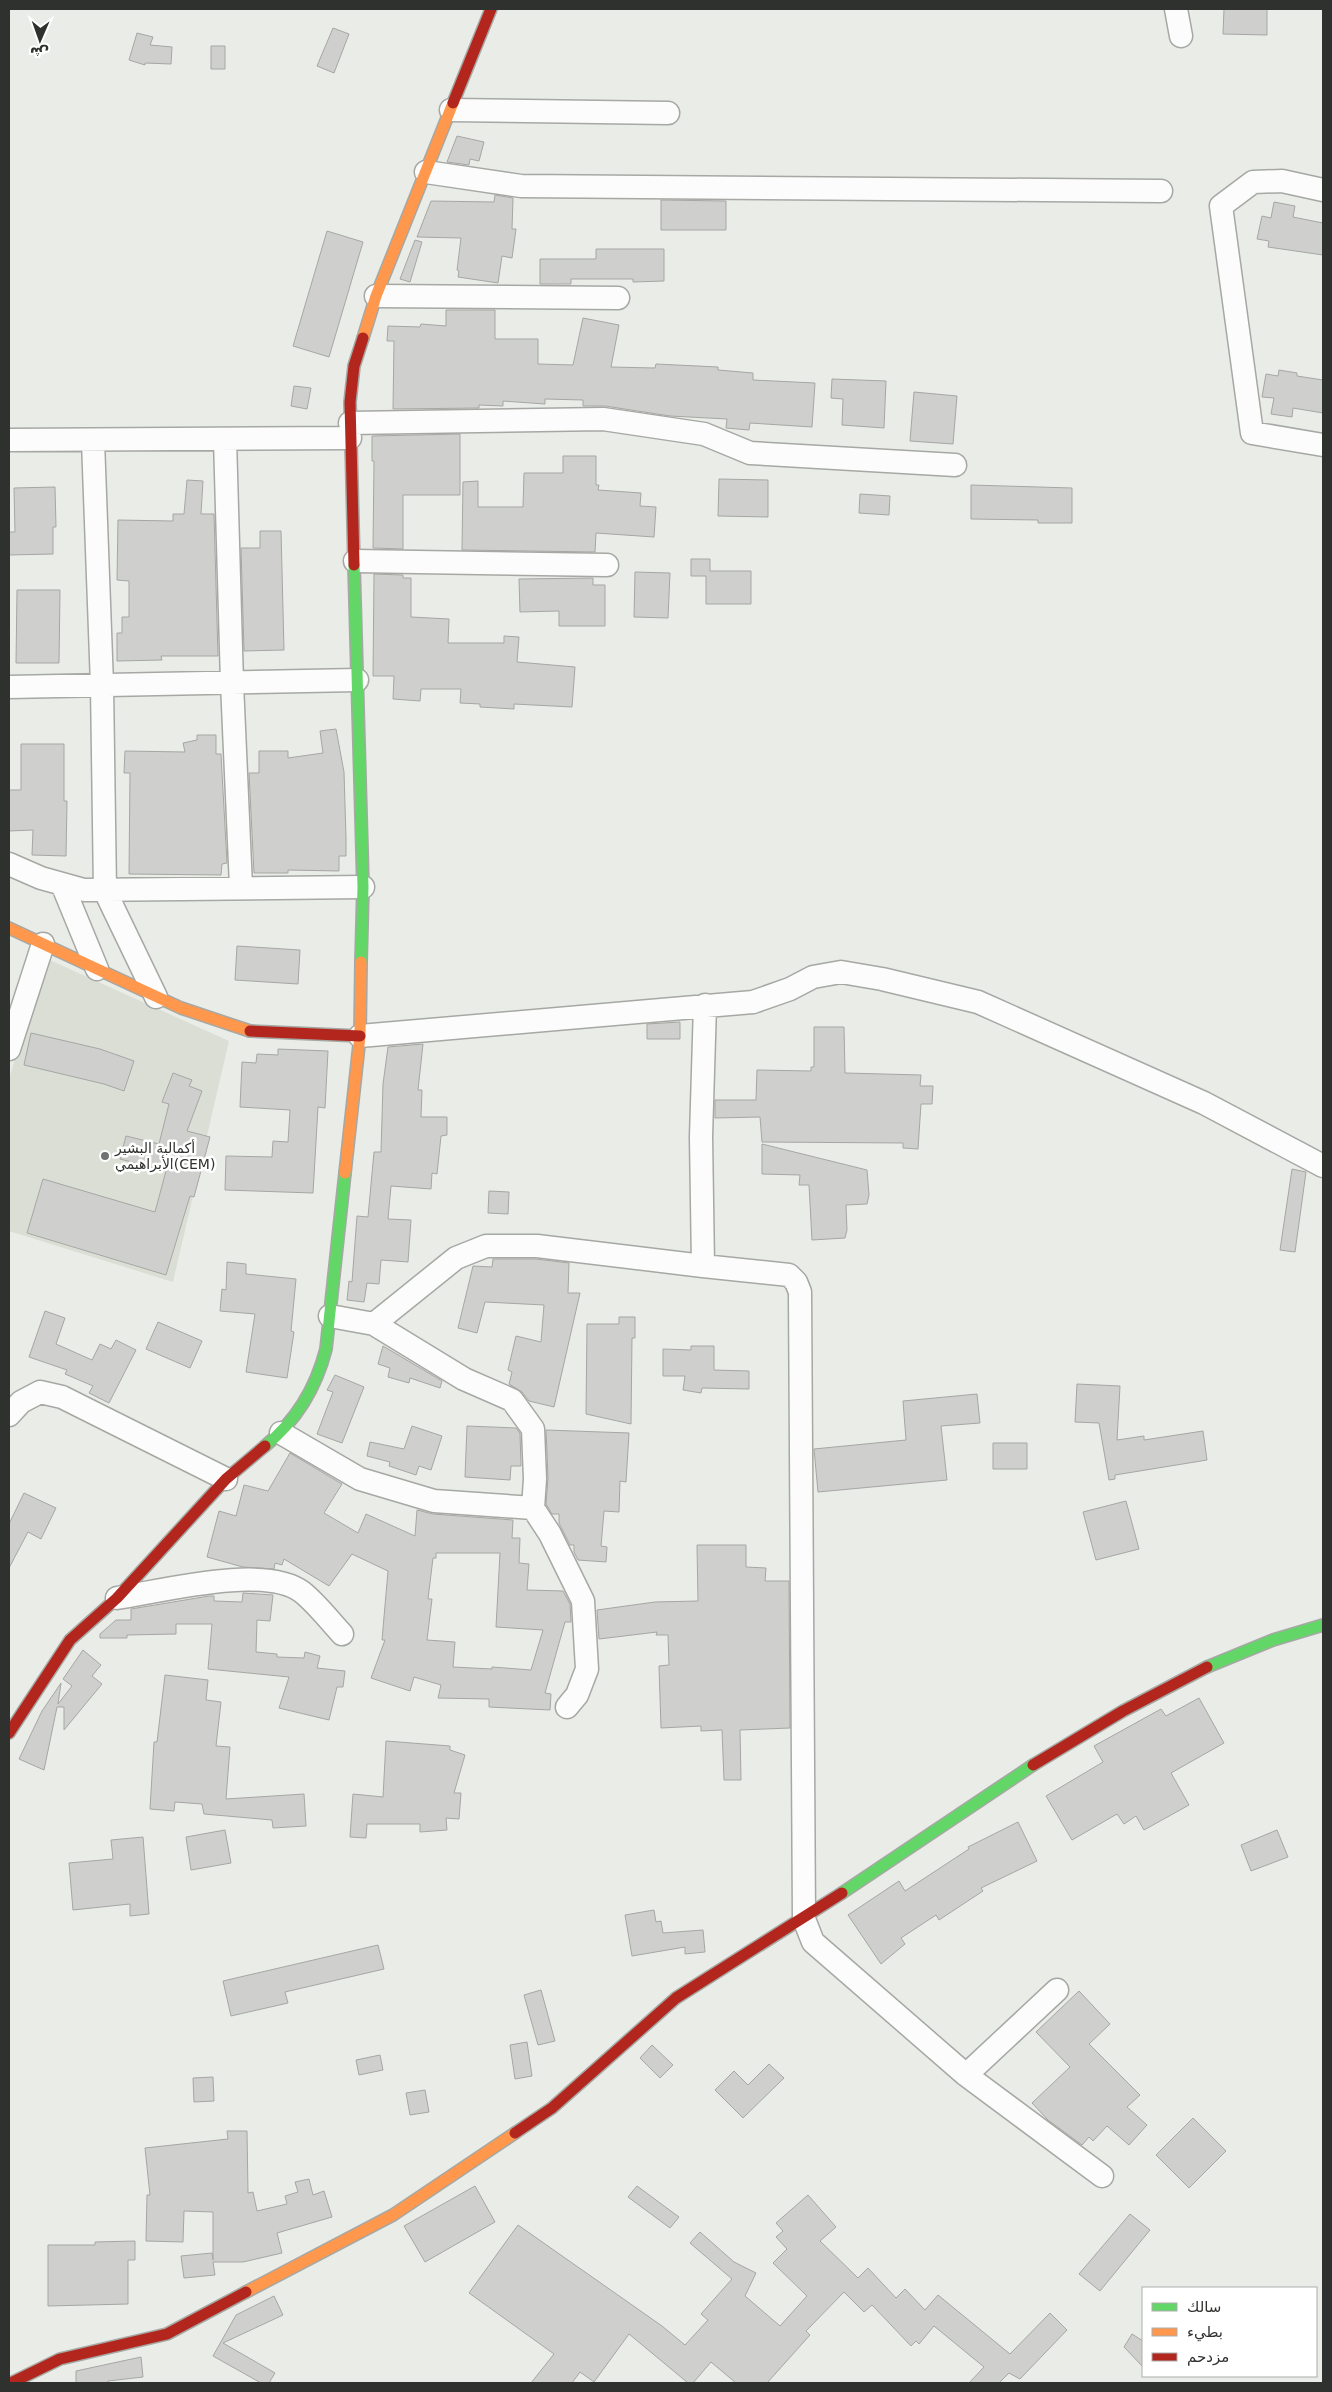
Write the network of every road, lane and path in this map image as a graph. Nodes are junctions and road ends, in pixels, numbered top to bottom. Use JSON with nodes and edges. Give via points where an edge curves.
{"nodes":[{"id":1,"x":491,"y":9,"type":"edge"},
{"id":2,"x":1176,"y":9,"type":"edge"},
{"id":3,"x":1181,"y":36,"type":"dead end"},
{"id":4,"x":451,"y":110,"type":"junction"},
{"id":5,"x":668,"y":113,"type":"dead end"},
{"id":6,"x":426,"y":172,"type":"junction"},
{"id":7,"x":1323,"y":190,"type":"edge"},
{"id":8,"x":1161,"y":191,"type":"dead end"},
{"id":9,"x":376,"y":296,"type":"junction"},
{"id":10,"x":618,"y":298,"type":"dead end"},
{"id":11,"x":350,"y":431,"type":"junction"},
{"id":12,"x":226,"y":439,"type":"junction"},
{"id":13,"x":9,"y":440,"type":"edge"},
{"id":14,"x":92,"y":441,"type":"junction"},
{"id":15,"x":1323,"y":446,"type":"edge"},
{"id":16,"x":955,"y":465,"type":"dead end"},
{"id":17,"x":355,"y":561,"type":"junction"},
{"id":18,"x":607,"y":565,"type":"dead end"},
{"id":19,"x":357,"y":680,"type":"junction"},
{"id":20,"x":232,"y":684,"type":"junction"},
{"id":21,"x":102,"y":685,"type":"junction"},
{"id":22,"x":9,"y":688,"type":"edge"},
{"id":23,"x":9,"y":864,"type":"edge"},
{"id":24,"x":62,"y":884,"type":"junction"},
{"id":25,"x":241,"y":887,"type":"junction"},
{"id":26,"x":362,"y":887,"type":"junction"},
{"id":27,"x":106,"y":891,"type":"junction"},
{"id":28,"x":9,"y":928,"type":"edge"},
{"id":29,"x":43,"y":944,"type":"junction"},
{"id":30,"x":97,"y":969,"type":"junction"},
{"id":31,"x":156,"y":997,"type":"junction"},
{"id":32,"x":705,"y":1006,"type":"junction"},
{"id":33,"x":360,"y":1036,"type":"junction"},
{"id":34,"x":9,"y":1049,"type":"edge"},
{"id":35,"x":1323,"y":1166,"type":"edge"},
{"id":36,"x":702,"y":1266,"type":"junction"},
{"id":37,"x":330,"y":1316,"type":"junction"},
{"id":38,"x":374,"y":1324,"type":"junction"},
{"id":39,"x":9,"y":1415,"type":"edge"},
{"id":40,"x":281,"y":1433,"type":"junction"},
{"id":41,"x":226,"y":1479,"type":"junction"},
{"id":42,"x":533,"y":1508,"type":"junction"},
{"id":43,"x":117,"y":1598,"type":"junction"},
{"id":44,"x":1323,"y":1625,"type":"edge"},
{"id":45,"x":342,"y":1634,"type":"dead end"},
{"id":46,"x":567,"y":1707,"type":"dead end"},
{"id":47,"x":9,"y":1733,"type":"edge"},
{"id":48,"x":804,"y":1919,"type":"junction"},
{"id":49,"x":1057,"y":1990,"type":"dead end"},
{"id":50,"x":966,"y":2075,"type":"junction"},
{"id":51,"x":1102,"y":2176,"type":"dead end"},
{"id":52,"x":11,"y":2383,"type":"edge"}],
"edges":[{"from":1,"to":4,"type":"street"},
{"from":2,"to":3,"type":"street"},
{"from":4,"to":5,"type":"street"},
{"from":4,"to":6,"type":"street"},
{"from":6,"to":8,"type":"street","via":[[521,186]]},
{"from":6,"to":9,"type":"street"},
{"from":7,"to":15,"type":"street","via":[[1282,181],[1253,182],[1221,206],[1252,433]]},
{"from":9,"to":10,"type":"street"},
{"from":9,"to":11,"type":"street","via":[[354,366]]},
{"from":11,"to":12,"type":"street"},
{"from":11,"to":16,"type":"street","via":[[603,418],[704,434],[750,454]]},
{"from":11,"to":17,"type":"street"},
{"from":12,"to":14,"type":"street"},
{"from":12,"to":20,"type":"street"},
{"from":13,"to":14,"type":"street"},
{"from":14,"to":21,"type":"street"},
{"from":17,"to":18,"type":"street"},
{"from":17,"to":19,"type":"street"},
{"from":19,"to":20,"type":"street"},
{"from":19,"to":26,"type":"street"},
{"from":20,"to":21,"type":"street"},
{"from":20,"to":25,"type":"street"},
{"from":21,"to":22,"type":"street"},
{"from":21,"to":27,"type":"street"},
{"from":23,"to":24,"type":"street"},
{"from":24,"to":27,"type":"street"},
{"from":24,"to":30,"type":"street"},
{"from":25,"to":26,"type":"street"},
{"from":25,"to":27,"type":"street"},
{"from":26,"to":33,"type":"street"},
{"from":27,"to":31,"type":"street"},
{"from":28,"to":29,"type":"street"},
{"from":29,"to":30,"type":"street"},
{"from":29,"to":34,"type":"street"},
{"from":30,"to":31,"type":"street"},
{"from":31,"to":33,"type":"street","via":[[254,1033]]},
{"from":32,"to":33,"type":"street"},
{"from":32,"to":35,"type":"street","via":[[753,1002],[813,977],[841,972],[978,1002],[1204,1103]]},
{"from":32,"to":36,"type":"street"},
{"from":33,"to":37,"type":"street"},
{"from":36,"to":38,"type":"street","via":[[537,1246],[486,1246],[456,1258]]},
{"from":36,"to":48,"type":"street","via":[[789,1275],[800,1292]]},
{"from":37,"to":38,"type":"street"},
{"from":37,"to":40,"type":"street","via":[[321,1369],[298,1413]]},
{"from":38,"to":42,"type":"street","via":[[464,1379],[512,1400],[533,1429],[536,1479]]},
{"from":39,"to":41,"type":"street","via":[[21,1402],[40,1392],[62,1397]]},
{"from":40,"to":41,"type":"street"},
{"from":40,"to":42,"type":"street","via":[[360,1479],[434,1501]]},
{"from":41,"to":43,"type":"street"},
{"from":42,"to":46,"type":"street","via":[[550,1534],[582,1601],[586,1669],[577,1695]]},
{"from":43,"to":45,"type":"street","via":[[239,1579],[268,1580],[286,1583],[301,1592]]},
{"from":43,"to":47,"type":"street","via":[[70,1640]]},
{"from":44,"to":48,"type":"street","via":[[1273,1640],[1211,1665],[1123,1711],[1025,1770]]},
{"from":48,"to":50,"type":"street","via":[[812,1942]]},
{"from":48,"to":52,"type":"street","via":[[676,1998],[552,2108],[393,2215],[167,2334],[60,2359]]},
{"from":49,"to":50,"type":"street"},
{"from":50,"to":51,"type":"street"}]}
